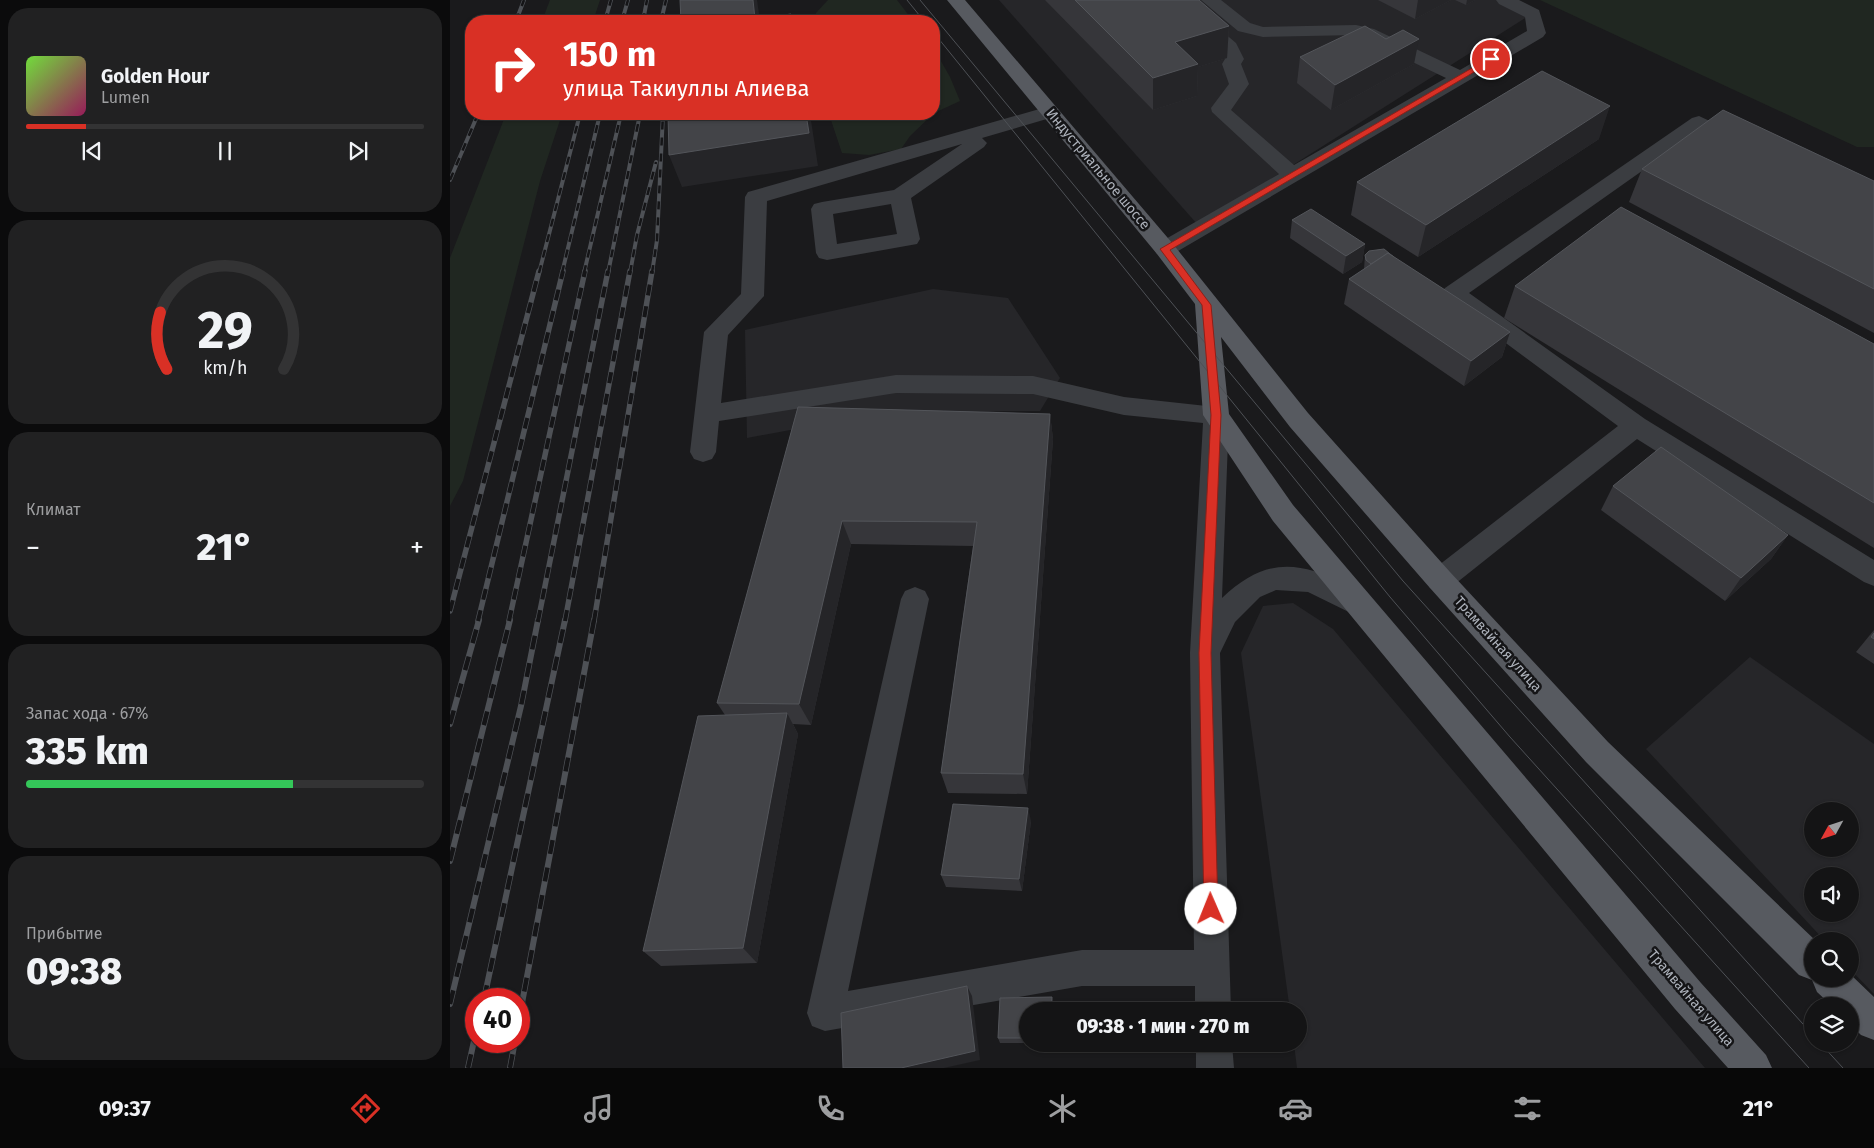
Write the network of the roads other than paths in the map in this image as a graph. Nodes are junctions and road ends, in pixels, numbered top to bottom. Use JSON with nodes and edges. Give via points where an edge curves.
{"nodes":[{"id":1,"x":956,"y":0,"type":"edge"},
{"id":2,"x":1174,"y":0,"type":"edge"},
{"id":3,"x":1210,"y":0,"type":"edge"},
{"id":4,"x":1505,"y":0,"type":"edge"},
{"id":5,"x":1460,"y":77,"type":"junction"},
{"id":6,"x":1050,"y":112,"type":"junction"},
{"id":7,"x":1001,"y":127,"type":"junction"},
{"id":8,"x":1751,"y":148,"type":"edge"},
{"id":9,"x":1292,"y":175,"type":"junction"},
{"id":10,"x":900,"y":196,"type":"dead end"},
{"id":11,"x":1165,"y":249,"type":"junction"},
{"id":12,"x":1206,"y":305,"type":"junction"},
{"id":13,"x":708,"y":414,"type":"junction"},
{"id":14,"x":1216,"y":415,"type":"junction"},
{"id":15,"x":1636,"y":426,"type":"junction"},
{"id":16,"x":703,"y":452,"type":"dead end"},
{"id":17,"x":1874,"y":574,"type":"edge"},
{"id":18,"x":1440,"y":580,"type":"junction"},
{"id":19,"x":916,"y":599,"type":"dead end"},
{"id":20,"x":1361,"y":606,"type":"junction"},
{"id":21,"x":1205,"y":653,"type":"junction"},
{"id":22,"x":1804,"y":954,"type":"edge"},
{"id":23,"x":1212,"y":968,"type":"junction"},
{"id":24,"x":1838,"y":987,"type":"edge"},
{"id":25,"x":1213,"y":1002,"type":"edge"},
{"id":26,"x":1874,"y":1022,"type":"edge"},
{"id":27,"x":1214,"y":1052,"type":"edge"},
{"id":28,"x":1214,"y":1068,"type":"edge"},
{"id":29,"x":1753,"y":1068,"type":"edge"}],
"edges":[{"from":1,"to":6,"type":"main road","name":"Индустриальное шоссе"},
{"from":2,"to":9,"type":"street","via":[[1229,47],[1235,58],[1231,64],[1239,84],[1221,108],[1222,112]]},
{"from":3,"to":5,"type":"street","via":[[1244,27],[1262,32],[1349,30],[1368,33]]},
{"from":4,"to":5,"type":"street","via":[[1533,14],[1536,33]]},
{"from":5,"to":9,"type":"street"},
{"from":6,"to":7,"type":"street"},
{"from":6,"to":11,"type":"main road","name":"Индустриальное шоссе"},
{"from":7,"to":10,"type":"street"},
{"from":7,"to":13,"type":"street","via":[[756,197],[752,296],[716,332]]},
{"from":8,"to":15,"type":"street","via":[[1699,122],[1453,293]]},
{"from":9,"to":11,"type":"street"},
{"from":11,"to":12,"type":"main road","name":"Индустриальное шоссе"},
{"from":12,"to":14,"type":"main road"},
{"from":12,"to":18,"type":"main road","name":"Трамвайная улица","via":[[1299,420]]},
{"from":13,"to":14,"type":"street","via":[[906,384],[1033,385],[1124,406]]},
{"from":13,"to":16,"type":"street"},
{"from":14,"to":20,"type":"main road","name":"Трамвайная улица","via":[[1283,513]]},
{"from":14,"to":21,"type":"street"},
{"from":15,"to":17,"type":"street"},
{"from":15,"to":18,"type":"street"},
{"from":18,"to":22,"type":"main road","name":"Трамвайная улица","via":[[1597,752]]},
{"from":19,"to":23,"type":"street","via":[[825,1013],[1082,968]]},
{"from":20,"to":21,"type":"street","via":[[1312,581],[1274,578],[1250,589],[1225,613]]},
{"from":20,"to":29,"type":"main road","name":"Трамвайная улица","via":[[1688,996]]},
{"from":21,"to":23,"type":"street"},
{"from":23,"to":25,"type":"street"},
{"from":24,"to":26,"type":"main road"},
{"from":27,"to":28,"type":"street"}]}
